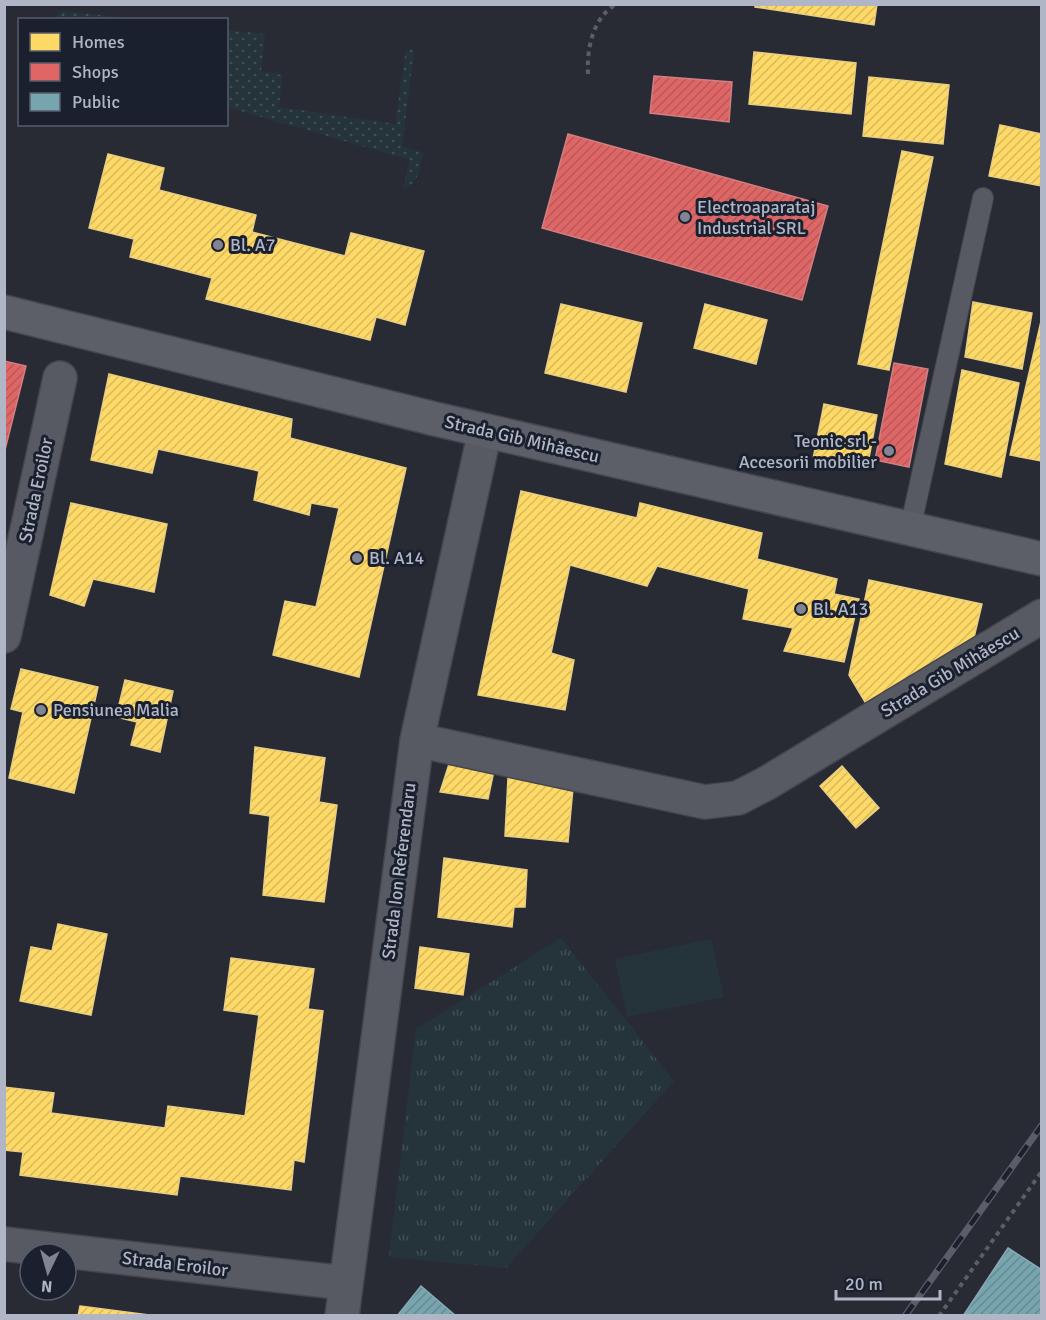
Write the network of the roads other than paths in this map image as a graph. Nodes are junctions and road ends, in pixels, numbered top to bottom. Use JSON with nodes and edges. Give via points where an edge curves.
{"nodes":[{"id":1,"x":983,"y":198,"type":"dead end"},
{"id":2,"x":4,"y":312,"type":"edge"},
{"id":3,"x":60,"y":378,"type":"dead end"},
{"id":4,"x":485,"y":431,"type":"junction"},
{"id":5,"x":910,"y":530,"type":"junction"},
{"id":6,"x":1041,"y":558,"type":"edge"},
{"id":7,"x":1041,"y":616,"type":"edge"},
{"id":8,"x":4,"y":636,"type":"edge"},
{"id":9,"x":417,"y":740,"type":"junction"},
{"id":10,"x":4,"y":1244,"type":"edge"},
{"id":11,"x":345,"y":1283,"type":"junction"},
{"id":12,"x":342,"y":1316,"type":"edge"}],
"edges":[{"from":1,"to":5,"type":"lane"},
{"from":2,"to":4,"type":"main road","name":"Strada Gib Mihăescu"},
{"from":3,"to":8,"type":"street","name":"Strada Eroilor"},
{"from":4,"to":5,"type":"main road","name":"Strada Gib Mihăescu"},
{"from":4,"to":9,"type":"street","name":"Strada Ion Referendaru"},
{"from":5,"to":6,"type":"main road","name":"Strada Gib Mihăescu"},
{"from":7,"to":9,"type":"street","name":"Strada Gib Mihăescu","via":[[738,798],[705,802]]},
{"from":9,"to":11,"type":"street","name":"Strada Ion Referendaru"},
{"from":10,"to":11,"type":"street","name":"Strada Eroilor"},
{"from":11,"to":12,"type":"street","name":"Strada Ion Referendaru"}]}
